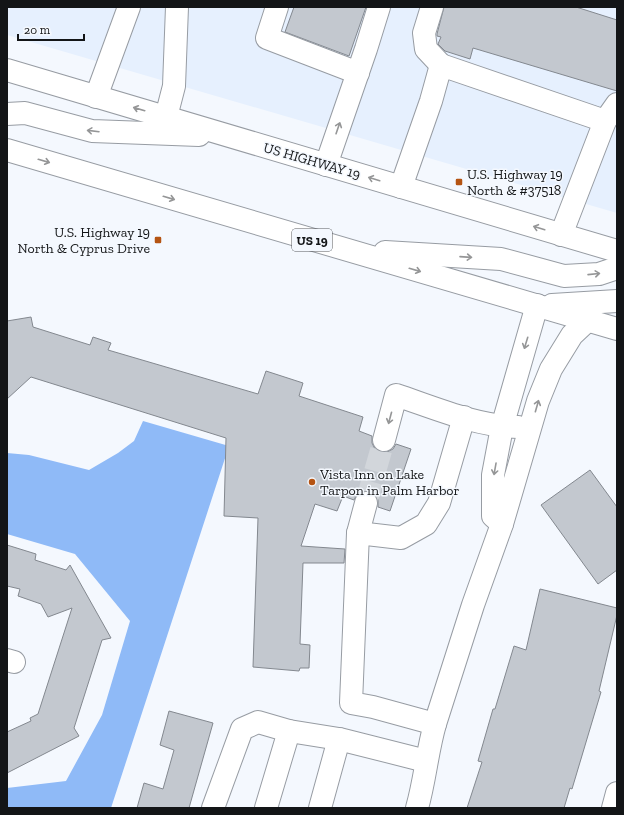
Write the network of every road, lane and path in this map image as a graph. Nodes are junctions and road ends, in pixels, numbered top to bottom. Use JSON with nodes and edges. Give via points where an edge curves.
{"nodes":[{"id":1,"x":129,"y":7,"type":"edge"},
{"id":2,"x":176,"y":7,"type":"edge"},
{"id":3,"x":277,"y":7,"type":"edge"},
{"id":4,"x":379,"y":7,"type":"edge"},
{"id":5,"x":432,"y":7,"type":"edge"},
{"id":6,"x":441,"y":65,"type":"junction"},
{"id":7,"x":7,"y":70,"type":"edge"},
{"id":8,"x":358,"y":73,"type":"junction"},
{"id":9,"x":96,"y":97,"type":"junction"},
{"id":10,"x":611,"y":113,"type":"edge"},
{"id":11,"x":7,"y":114,"type":"edge"},
{"id":12,"x":166,"y":117,"type":"junction"},
{"id":13,"x":230,"y":136,"type":"junction"},
{"id":14,"x":7,"y":150,"type":"edge"},
{"id":15,"x":326,"y":165,"type":"junction"},
{"id":16,"x":401,"y":187,"type":"junction"},
{"id":17,"x":561,"y":235,"type":"junction"},
{"id":18,"x":344,"y":249,"type":"junction"},
{"id":19,"x":617,"y":251,"type":"edge"},
{"id":20,"x":617,"y":268,"type":"edge"},
{"id":21,"x":617,"y":301,"type":"edge"},
{"id":22,"x":537,"y":305,"type":"junction"},
{"id":23,"x":588,"y":320,"type":"junction"},
{"id":24,"x":617,"y":329,"type":"edge"},
{"id":25,"x":464,"y":417,"type":"junction"},
{"id":26,"x":502,"y":427,"type":"junction"},
{"id":27,"x":531,"y":428,"type":"junction"},
{"id":28,"x":384,"y":440,"type":"tunnel mouth"},
{"id":29,"x":366,"y":503,"type":"tunnel mouth"},
{"id":30,"x":502,"y":524,"type":"junction"},
{"id":31,"x":358,"y":534,"type":"junction"},
{"id":32,"x":435,"y":724,"type":"junction"},
{"id":33,"x":289,"y":731,"type":"junction"},
{"id":34,"x":339,"y":739,"type":"junction"},
{"id":35,"x":426,"y":761,"type":"junction"},
{"id":36,"x":617,"y":793,"type":"edge"},
{"id":37,"x":213,"y":808,"type":"edge"},
{"id":38,"x":266,"y":808,"type":"edge"},
{"id":39,"x":320,"y":808,"type":"edge"},
{"id":40,"x":417,"y":808,"type":"edge"},
{"id":41,"x":613,"y":808,"type":"edge"}],
"edges":[{"from":1,"to":9,"type":"main road"},
{"from":2,"to":12,"type":"main road","via":[[174,86]]},
{"from":3,"to":8,"type":"main road","via":[[267,38]]},
{"from":4,"to":8,"type":"main road"},
{"from":5,"to":6,"type":"main road","via":[[424,33],[426,49]]},
{"from":6,"to":10,"type":"main road"},
{"from":6,"to":16,"type":"main road"},
{"from":7,"to":9,"type":"main road","name":"US HIGHWAY 19"},
{"from":15,"to":8,"type":"main road","one_way":true},
{"from":12,"to":9,"type":"main road","name":"US HIGHWAY 19","one_way":true},
{"from":10,"to":17,"type":"main road"},
{"from":13,"to":11,"type":"main road","one_way":true,"via":[[92,131],[25,113]]},
{"from":12,"to":13,"type":"main road","name":"US HIGHWAY 19"},
{"from":13,"to":15,"type":"main road","name":"US HIGHWAY 19"},
{"from":14,"to":18,"type":"main road","number":"US 19","one_way":true},
{"from":16,"to":15,"type":"main road","name":"US HIGHWAY 19","one_way":true},
{"from":17,"to":16,"type":"main road","name":"US HIGHWAY 19","one_way":true},
{"from":17,"to":19,"type":"main road","name":"US HIGHWAY 19"},
{"from":18,"to":20,"type":"main road","one_way":true,"via":[[501,259],[564,276],[599,274]]},
{"from":18,"to":22,"type":"main road","number":"US 19","one_way":true},
{"from":21,"to":22,"type":"main road"},
{"from":22,"to":23,"type":"main road","number":"US 19"},
{"from":22,"to":26,"type":"main road","one_way":true},
{"from":23,"to":24,"type":"main road","number":"US 19"},
{"from":27,"to":23,"type":"main road","one_way":true,"via":[[538,401],[551,369],[572,334]]},
{"from":25,"to":26,"type":"main road"},
{"from":25,"to":28,"type":"main road","one_way":true,"via":[[396,395]]},
{"from":25,"to":31,"type":"main road","via":[[439,502],[426,524],[401,538]]},
{"from":26,"to":27,"type":"main road"},
{"from":26,"to":30,"type":"main road","one_way":true,"via":[[493,475],[493,516]]},
{"from":27,"to":30,"type":"main road"},
{"from":29,"to":31,"type":"main road"},
{"from":30,"to":32,"type":"main road"},
{"from":31,"to":32,"type":"main road","via":[[351,703]]},
{"from":32,"to":35,"type":"main road"},
{"from":33,"to":34,"type":"main road"},
{"from":33,"to":37,"type":"main road","via":[[258,722],[242,729]]},
{"from":33,"to":38,"type":"main road"},
{"from":34,"to":35,"type":"main road"},
{"from":34,"to":39,"type":"main road"},
{"from":35,"to":40,"type":"main road"},
{"from":36,"to":41,"type":"main road"}]}
